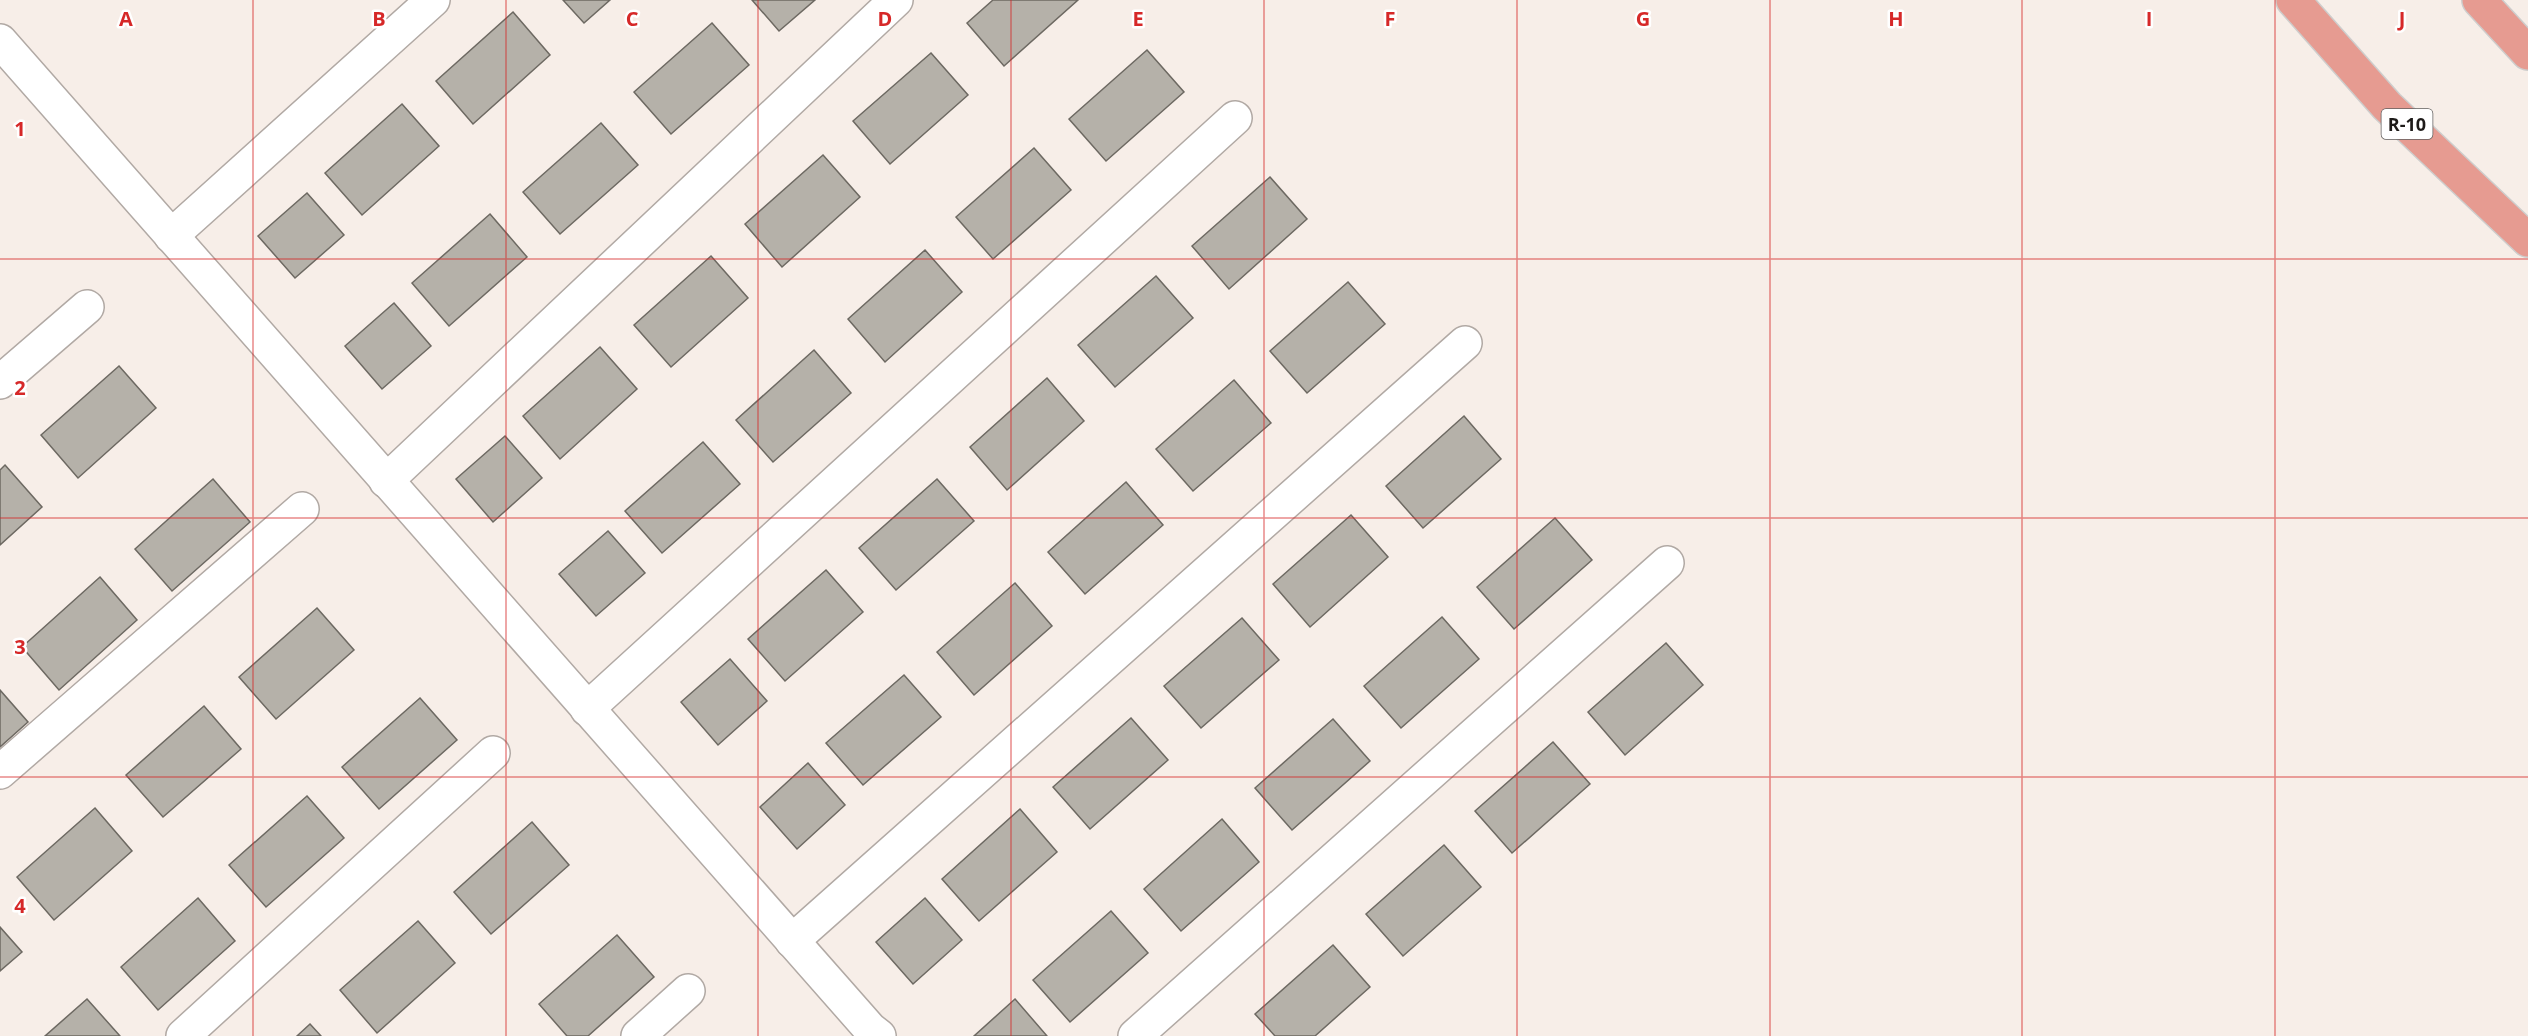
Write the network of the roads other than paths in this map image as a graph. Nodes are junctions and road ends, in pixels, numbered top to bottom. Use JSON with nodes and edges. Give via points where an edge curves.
{"nodes":[{"id":1,"x":434,"y":0,"type":"edge"},
{"id":2,"x":896,"y":0,"type":"edge"},
{"id":3,"x":2293,"y":0,"type":"edge"},
{"id":4,"x":2479,"y":0,"type":"edge"},
{"id":5,"x":0,"y":41,"type":"edge"},
{"id":6,"x":2528,"y":53,"type":"edge"},
{"id":7,"x":1234,"y":118,"type":"dead end"},
{"id":8,"x":171,"y":236,"type":"junction"},
{"id":9,"x":2528,"y":240,"type":"edge"},
{"id":10,"x":87,"y":307,"type":"dead end"},
{"id":11,"x":1465,"y":343,"type":"dead end"},
{"id":12,"x":0,"y":382,"type":"edge"},
{"id":13,"x":386,"y":481,"type":"junction"},
{"id":14,"x":302,"y":509,"type":"dead end"},
{"id":15,"x":1667,"y":563,"type":"dead end"},
{"id":16,"x":587,"y":709,"type":"junction"},
{"id":17,"x":493,"y":753,"type":"dead end"},
{"id":18,"x":0,"y":772,"type":"edge"},
{"id":19,"x":792,"y":940,"type":"junction"},
{"id":20,"x":688,"y":991,"type":"dead end"},
{"id":21,"x":874,"y":1034,"type":"edge"},
{"id":22,"x":183,"y":1036,"type":"edge"},
{"id":23,"x":638,"y":1036,"type":"edge"},
{"id":24,"x":1135,"y":1036,"type":"edge"}],
"edges":[{"from":1,"to":8,"type":"street"},
{"from":2,"to":13,"type":"street"},
{"from":3,"to":9,"type":"main road","number":"R-10","via":[[2387,105]]},
{"from":4,"to":6,"type":"main road"},
{"from":5,"to":8,"type":"street"},
{"from":7,"to":16,"type":"street"},
{"from":8,"to":13,"type":"street"},
{"from":10,"to":12,"type":"street"},
{"from":11,"to":19,"type":"street"},
{"from":13,"to":16,"type":"street"},
{"from":14,"to":18,"type":"street"},
{"from":15,"to":24,"type":"street"},
{"from":16,"to":19,"type":"street"},
{"from":17,"to":22,"type":"street"},
{"from":19,"to":21,"type":"street"},
{"from":20,"to":23,"type":"street"}]}
